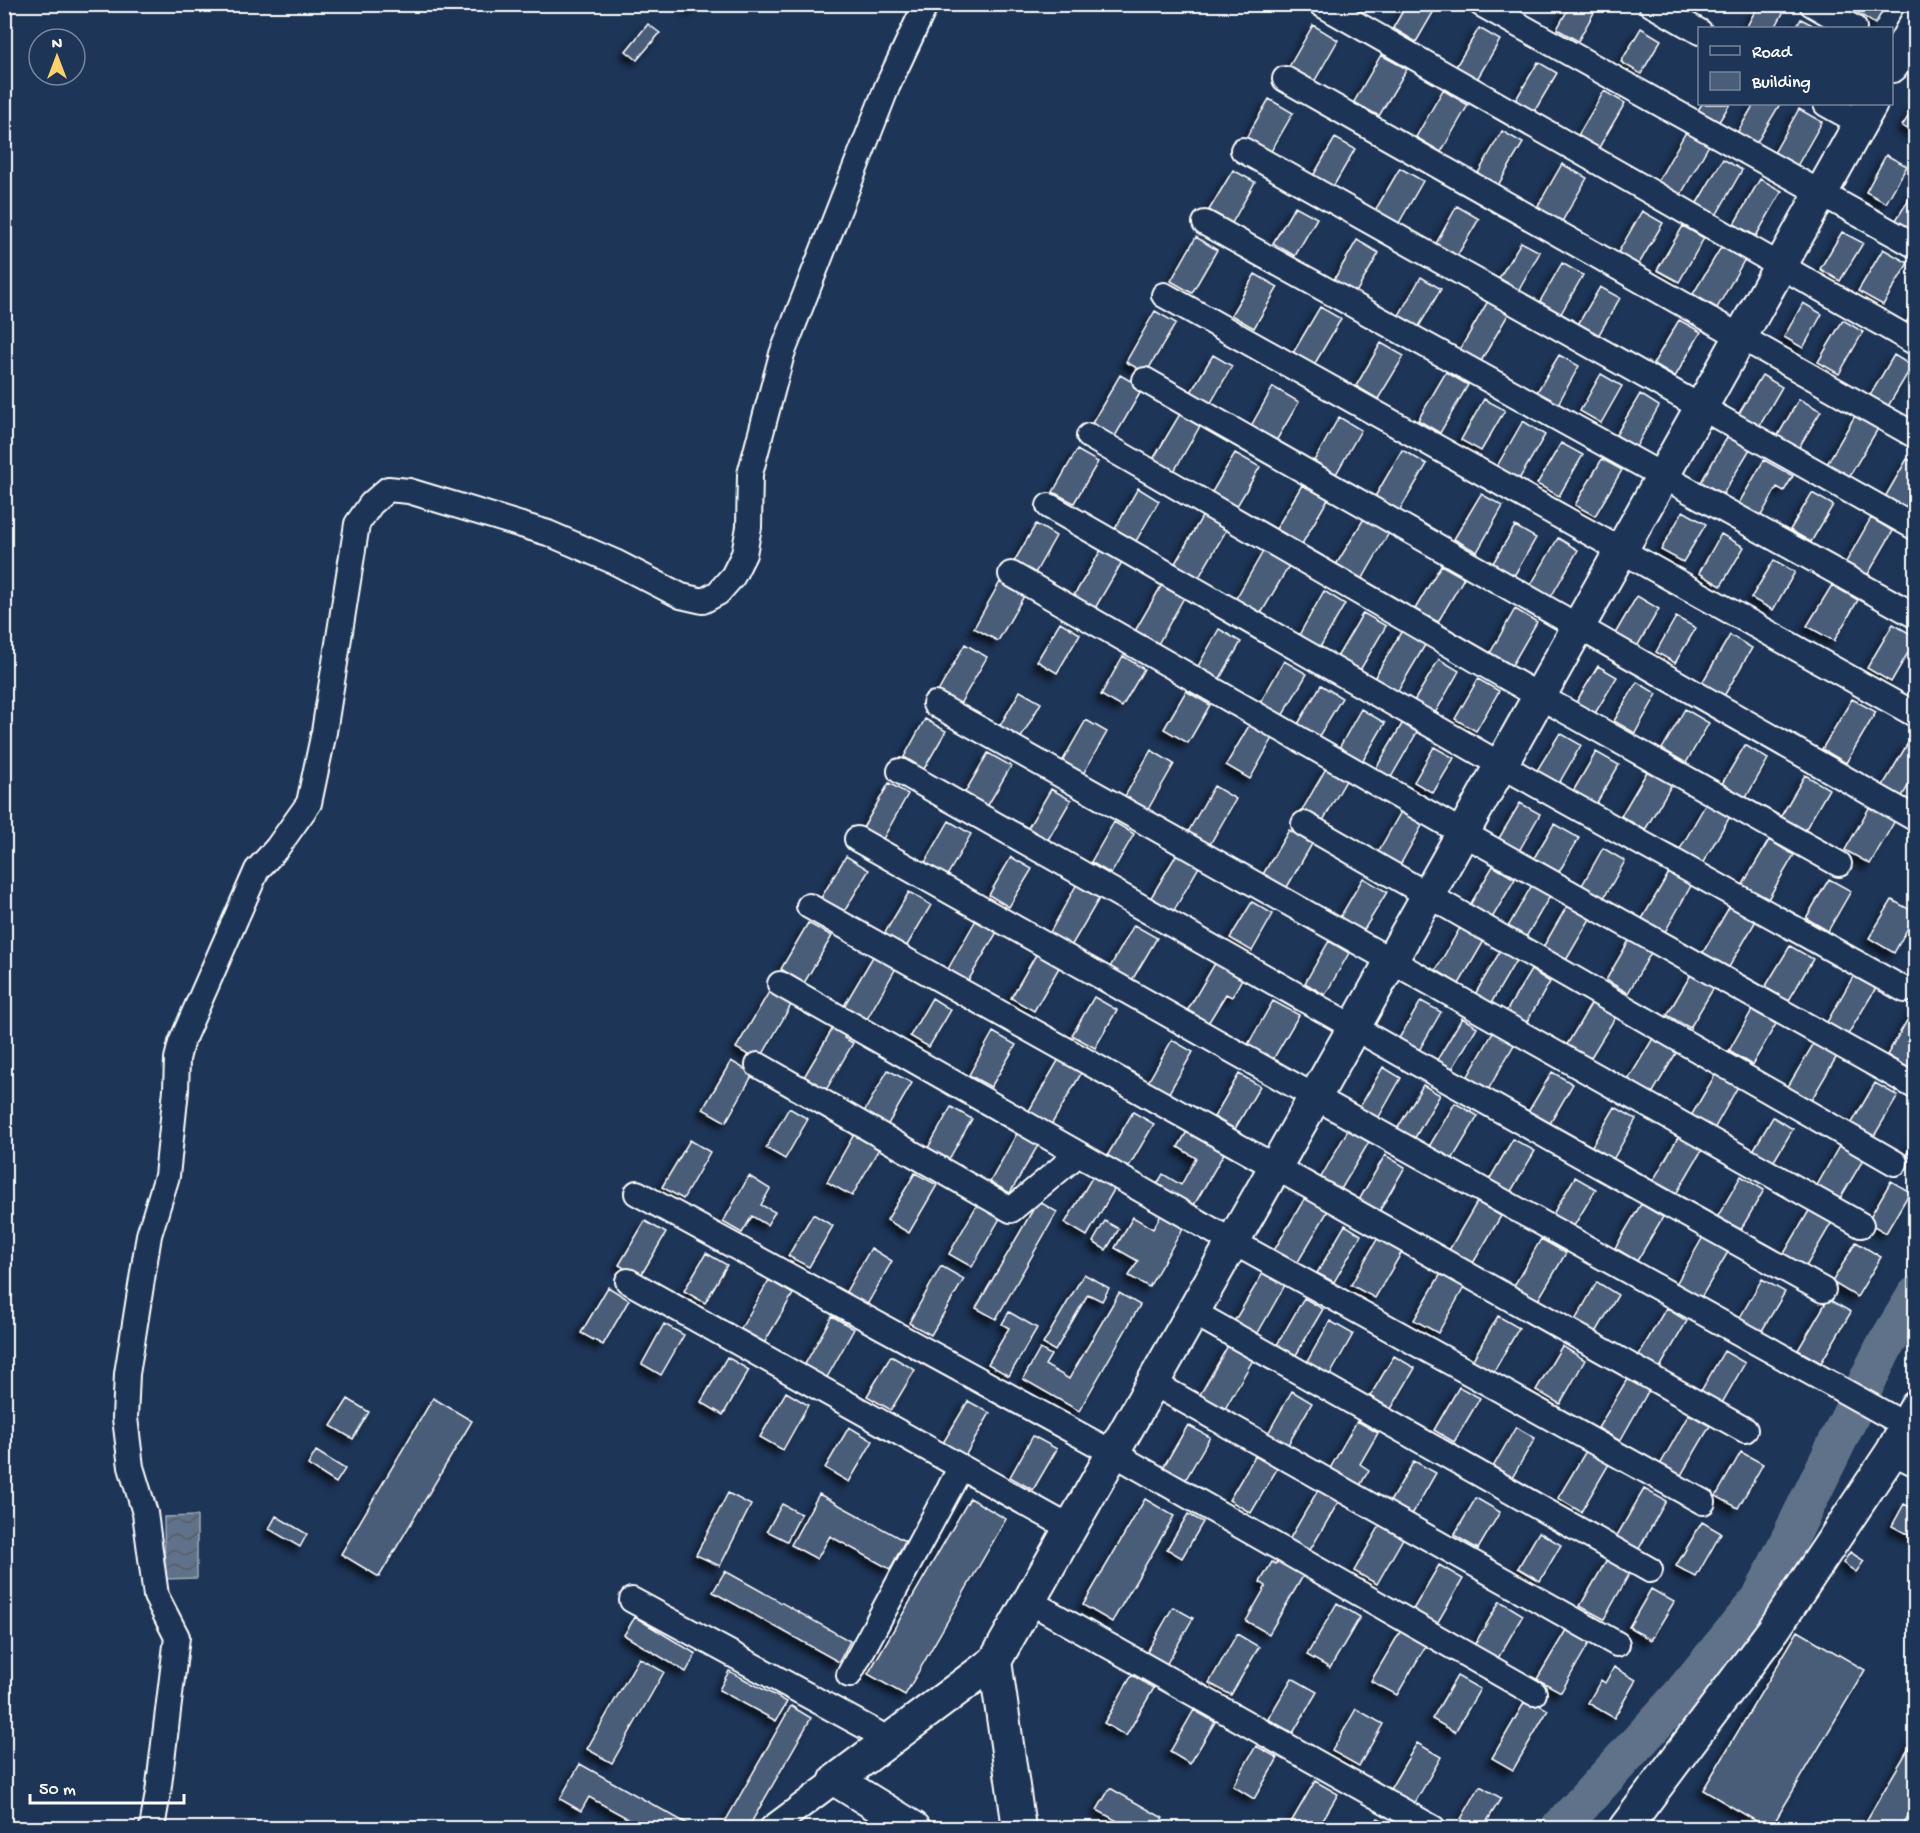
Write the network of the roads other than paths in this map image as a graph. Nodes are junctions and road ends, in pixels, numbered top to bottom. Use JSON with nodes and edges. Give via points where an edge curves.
{"nodes":[{"id":1,"x":926,"y":4,"type":"edge"},
{"id":2,"x":1321,"y":4,"type":"edge"},
{"id":3,"x":1481,"y":4,"type":"edge"},
{"id":4,"x":1652,"y":4,"type":"edge"},
{"id":5,"x":1812,"y":4,"type":"edge"},
{"id":6,"x":1916,"y":23,"type":"edge"},
{"id":7,"x":1852,"y":27,"type":"edge"},
{"id":8,"x":1698,"y":31,"type":"edge"},
{"id":9,"x":1894,"y":56,"type":"edge"},
{"id":10,"x":1285,"y":79,"type":"dead end"},
{"id":11,"x":1830,"y":105,"type":"edge"},
{"id":12,"x":1865,"y":113,"type":"edge"},
{"id":13,"x":1243,"y":150,"type":"dead end"},
{"id":14,"x":1820,"y":194,"type":"junction"},
{"id":15,"x":1205,"y":223,"type":"dead end"},
{"id":16,"x":1916,"y":246,"type":"edge"},
{"id":17,"x":1781,"y":264,"type":"junction"},
{"id":18,"x":1164,"y":296,"type":"dead end"},
{"id":19,"x":1740,"y":338,"type":"junction"},
{"id":20,"x":1916,"y":343,"type":"edge"},
{"id":21,"x":1145,"y":380,"type":"dead end"},
{"id":22,"x":1701,"y":407,"type":"junction"},
{"id":23,"x":1089,"y":436,"type":"dead end"},
{"id":24,"x":1916,"y":436,"type":"edge"},
{"id":25,"x":1663,"y":475,"type":"junction"},
{"id":26,"x":1049,"y":506,"type":"dead end"},
{"id":27,"x":1916,"y":528,"type":"edge"},
{"id":28,"x":1620,"y":551,"type":"junction"},
{"id":29,"x":1011,"y":574,"type":"dead end"},
{"id":30,"x":1916,"y":616,"type":"edge"},
{"id":31,"x":1578,"y":626,"type":"junction"},
{"id":32,"x":1539,"y":696,"type":"junction"},
{"id":33,"x":935,"y":704,"type":"dead end"},
{"id":34,"x":1916,"y":715,"type":"edge"},
{"id":35,"x":1501,"y":765,"type":"junction"},
{"id":36,"x":900,"y":771,"type":"dead end"},
{"id":37,"x":1916,"y":819,"type":"edge"},
{"id":38,"x":1304,"y":824,"type":"dead end"},
{"id":39,"x":1463,"y":833,"type":"junction"},
{"id":40,"x":857,"y":839,"type":"dead end"},
{"id":41,"x":1839,"y":864,"type":"dead end"},
{"id":42,"x":1427,"y":896,"type":"junction"},
{"id":43,"x":809,"y":906,"type":"dead end"},
{"id":44,"x":1391,"y":961,"type":"junction"},
{"id":45,"x":780,"y":984,"type":"dead end"},
{"id":46,"x":1905,"y":990,"type":"dead end"},
{"id":47,"x":1354,"y":1027,"type":"junction"},
{"id":48,"x":758,"y":1065,"type":"dead end"},
{"id":49,"x":1916,"y":1087,"type":"edge"},
{"id":50,"x":1315,"y":1097,"type":"junction"},
{"id":51,"x":1078,"y":1154,"type":"junction"},
{"id":52,"x":1895,"y":1163,"type":"dead end"},
{"id":53,"x":1275,"y":1168,"type":"junction"},
{"id":54,"x":637,"y":1193,"type":"dead end"},
{"id":55,"x":1861,"y":1226,"type":"dead end"},
{"id":56,"x":1233,"y":1242,"type":"junction"},
{"id":57,"x":628,"y":1281,"type":"dead end"},
{"id":58,"x":1823,"y":1290,"type":"dead end"},
{"id":59,"x":1193,"y":1312,"type":"junction"},
{"id":60,"x":1153,"y":1383,"type":"junction"},
{"id":61,"x":1745,"y":1430,"type":"dead end"},
{"id":62,"x":1907,"y":1437,"type":"edge"},
{"id":63,"x":1113,"y":1453,"type":"junction"},
{"id":64,"x":961,"y":1467,"type":"junction"},
{"id":65,"x":1703,"y":1502,"type":"dead end"},
{"id":66,"x":1070,"y":1528,"type":"junction"},
{"id":67,"x":1650,"y":1570,"type":"dead end"},
{"id":68,"x":632,"y":1600,"type":"dead end"},
{"id":69,"x":1029,"y":1601,"type":"junction"},
{"id":70,"x":1617,"y":1644,"type":"dead end"},
{"id":71,"x":995,"y":1661,"type":"junction"},
{"id":72,"x":849,"y":1675,"type":"dead end"},
{"id":73,"x":1533,"y":1693,"type":"dead end"},
{"id":74,"x":890,"y":1740,"type":"junction"},
{"id":75,"x":836,"y":1780,"type":"junction"},
{"id":76,"x":152,"y":1828,"type":"edge"},
{"id":77,"x":772,"y":1828,"type":"edge"},
{"id":78,"x":914,"y":1828,"type":"edge"},
{"id":79,"x":1019,"y":1828,"type":"edge"},
{"id":80,"x":1433,"y":1828,"type":"edge"},
{"id":81,"x":1624,"y":1828,"type":"edge"}],
"edges":[{"from":1,"to":76,"type":"street","via":[[886,87],[782,354],[750,474],[744,554],[733,576],[718,592],[702,601],[681,596],[548,533],[409,491],[387,489],[357,524],[309,803],[283,841],[256,870],[181,1043],[167,1176],[149,1235],[127,1374],[125,1418],[131,1467],[145,1513],[156,1596],[177,1636]]},
{"from":2,"to":17,"type":"street"},
{"from":3,"to":14,"type":"street"},
{"from":4,"to":8,"type":"street"},
{"from":5,"to":7,"type":"street"},
{"from":6,"to":9,"type":"street"},
{"from":10,"to":19,"type":"street"},
{"from":11,"to":12,"type":"street"},
{"from":12,"to":14,"type":"street"},
{"from":13,"to":22,"type":"street"},
{"from":14,"to":16,"type":"street"},
{"from":14,"to":17,"type":"street"},
{"from":15,"to":25,"type":"street"},
{"from":17,"to":19,"type":"street"},
{"from":17,"to":20,"type":"street"},
{"from":18,"to":28,"type":"street"},
{"from":19,"to":22,"type":"street"},
{"from":19,"to":24,"type":"street"},
{"from":21,"to":31,"type":"street"},
{"from":22,"to":25,"type":"street"},
{"from":22,"to":27,"type":"street"},
{"from":23,"to":32,"type":"street"},
{"from":25,"to":28,"type":"street"},
{"from":25,"to":30,"type":"street"},
{"from":26,"to":35,"type":"street"},
{"from":28,"to":31,"type":"street"},
{"from":28,"to":34,"type":"street"},
{"from":29,"to":39,"type":"street"},
{"from":31,"to":32,"type":"street"},
{"from":31,"to":37,"type":"street"},
{"from":32,"to":35,"type":"street"},
{"from":32,"to":41,"type":"street"},
{"from":33,"to":44,"type":"street"},
{"from":35,"to":39,"type":"street"},
{"from":35,"to":46,"type":"street"},
{"from":36,"to":47,"type":"street"},
{"from":38,"to":42,"type":"street"},
{"from":39,"to":42,"type":"street"},
{"from":39,"to":49,"type":"street"},
{"from":40,"to":50,"type":"street"},
{"from":42,"to":44,"type":"street"},
{"from":42,"to":52,"type":"street"},
{"from":43,"to":53,"type":"street"},
{"from":44,"to":47,"type":"street"},
{"from":44,"to":55,"type":"street"},
{"from":45,"to":51,"type":"street"},
{"from":47,"to":50,"type":"street"},
{"from":47,"to":58,"type":"street"},
{"from":48,"to":51,"type":"street","via":[[1011,1210]]},
{"from":50,"to":53,"type":"street"},
{"from":50,"to":62,"type":"street","via":[[1827,1382],[1878,1412]]},
{"from":51,"to":56,"type":"street"},
{"from":53,"to":56,"type":"street"},
{"from":53,"to":61,"type":"street"},
{"from":54,"to":63,"type":"street"},
{"from":56,"to":59,"type":"street"},
{"from":56,"to":65,"type":"street"},
{"from":57,"to":64,"type":"street"},
{"from":59,"to":60,"type":"street"},
{"from":59,"to":67,"type":"street"},
{"from":60,"to":63,"type":"street"},
{"from":60,"to":70,"type":"street"},
{"from":62,"to":81,"type":"street","via":[[1774,1629]]},
{"from":63,"to":66,"type":"street"},
{"from":63,"to":73,"type":"street"},
{"from":64,"to":66,"type":"street"},
{"from":64,"to":72,"type":"street"},
{"from":66,"to":69,"type":"street"},
{"from":68,"to":74,"type":"street"},
{"from":69,"to":71,"type":"street"},
{"from":69,"to":80,"type":"street"},
{"from":71,"to":74,"type":"street"},
{"from":71,"to":79,"type":"street"},
{"from":74,"to":75,"type":"street"},
{"from":75,"to":77,"type":"street"},
{"from":75,"to":78,"type":"street"}]}
